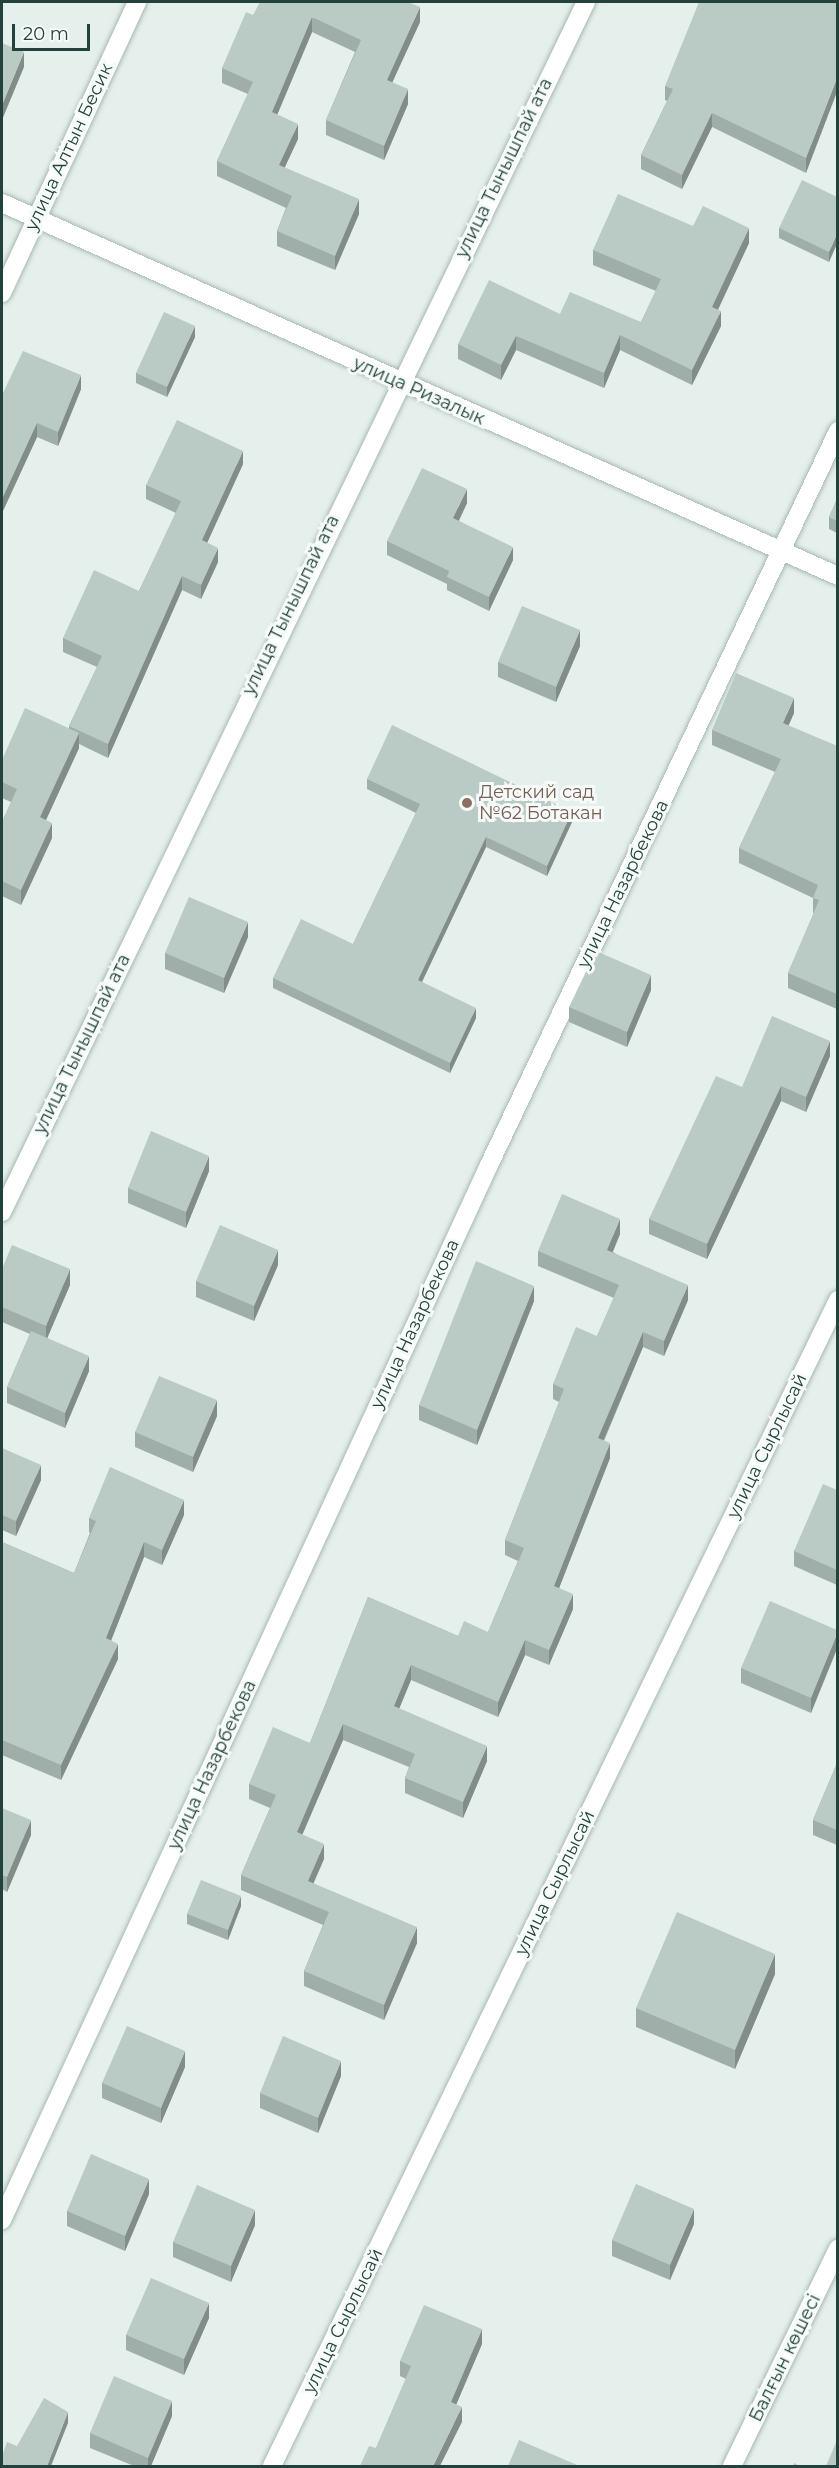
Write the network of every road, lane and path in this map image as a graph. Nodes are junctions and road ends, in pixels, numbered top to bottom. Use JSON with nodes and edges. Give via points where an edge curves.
{"nodes":[{"id":1,"x":137,"y":2,"type":"edge"},
{"id":2,"x":586,"y":2,"type":"edge"},
{"id":3,"x":2,"y":203,"type":"edge"},
{"id":4,"x":34,"y":221,"type":"junction"},
{"id":5,"x":2,"y":292,"type":"edge"},
{"id":6,"x":398,"y":382,"type":"junction"},
{"id":7,"x":837,"y":431,"type":"edge"},
{"id":8,"x":784,"y":548,"type":"junction"},
{"id":9,"x":837,"y":576,"type":"edge"},
{"id":10,"x":2,"y":1212,"type":"edge"},
{"id":11,"x":837,"y":1300,"type":"edge"},
{"id":12,"x":2,"y":2220,"type":"edge"},
{"id":13,"x":837,"y":2249,"type":"edge"},
{"id":14,"x":272,"y":2466,"type":"edge"},
{"id":15,"x":732,"y":2466,"type":"edge"}],
"edges":[{"from":1,"to":4,"type":"street","name":"улица Алтын Бесик"},
{"from":2,"to":6,"type":"street","name":"улица Тынышпай ата"},
{"from":3,"to":4,"type":"street","name":"улица Ризалык"},
{"from":4,"to":5,"type":"street","name":"улица Алтын Бесик"},
{"from":4,"to":6,"type":"street","name":"улица Ризалык"},
{"from":6,"to":8,"type":"street","name":"улица Ризалык"},
{"from":6,"to":10,"type":"street","name":"улица Тынышпай ата"},
{"from":7,"to":8,"type":"street","name":"улица Назарбекова"},
{"from":8,"to":9,"type":"street","name":"улица Ризалык"},
{"from":8,"to":12,"type":"street","name":"улица Назарбекова","via":[[483,1175]]},
{"from":11,"to":14,"type":"street","name":"улица Сырлысай"},
{"from":13,"to":15,"type":"street","name":"Балғын көшесі"}]}
